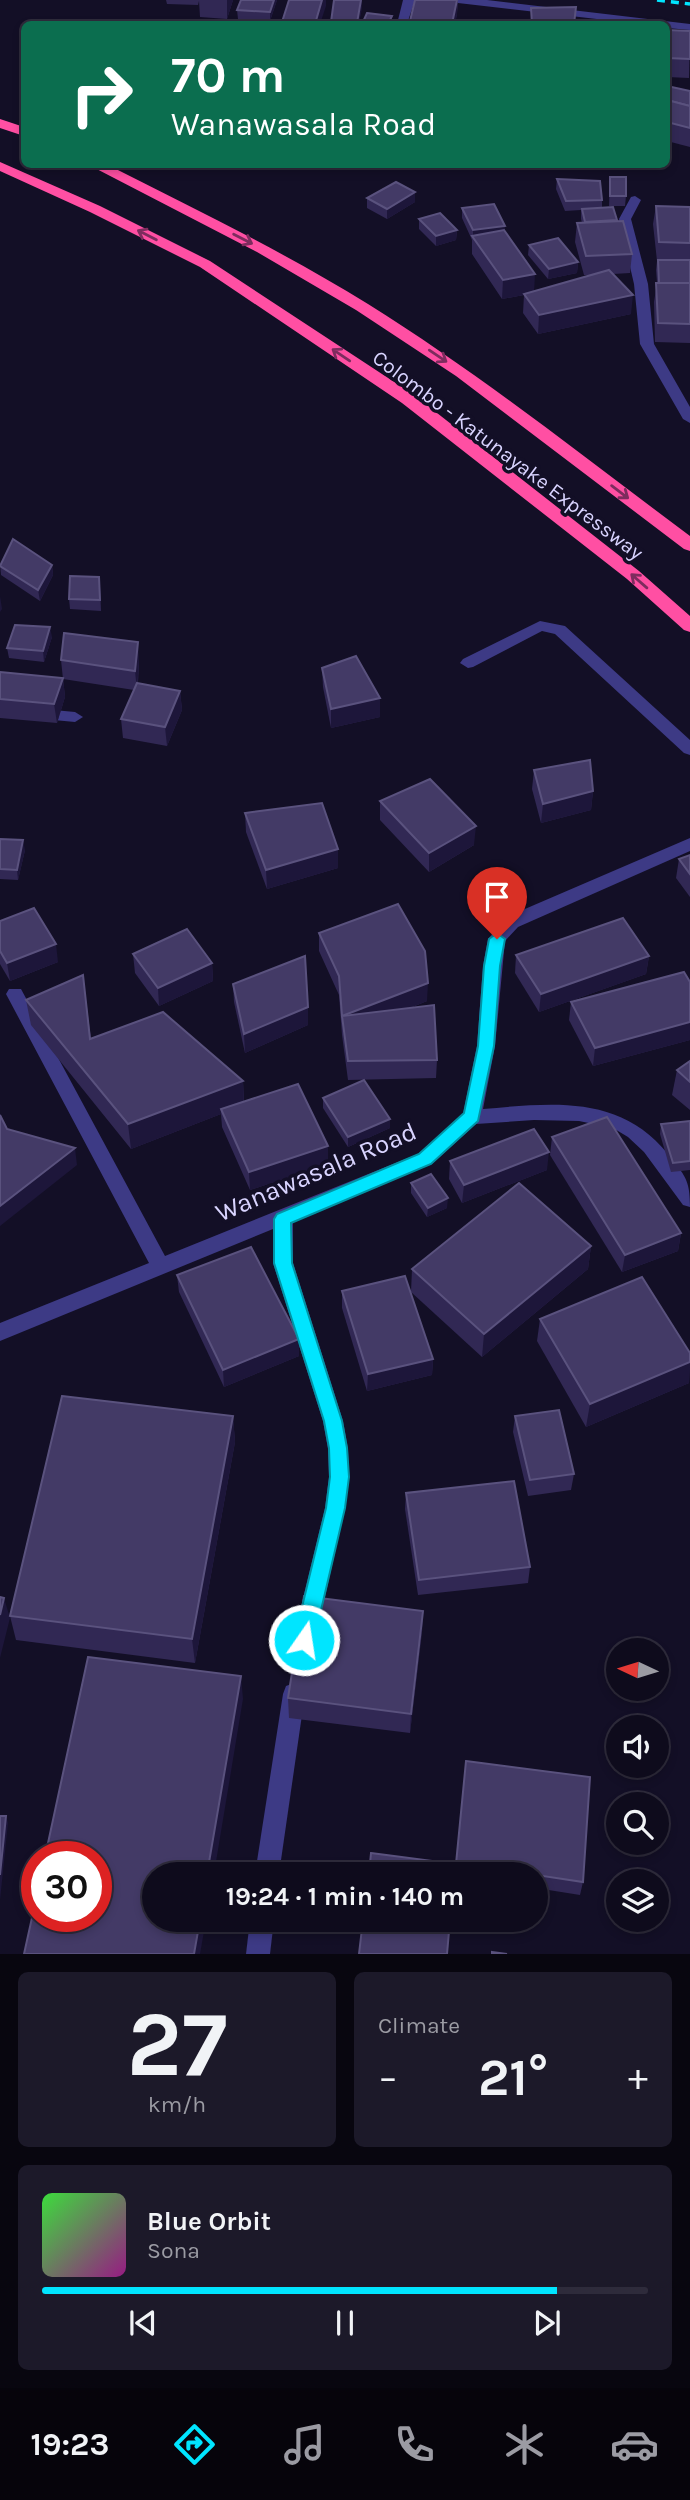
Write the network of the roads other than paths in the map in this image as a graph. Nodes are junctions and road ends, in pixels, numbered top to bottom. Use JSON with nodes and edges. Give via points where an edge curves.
{"nodes":[{"id":1,"x":409,"y":0,"type":"edge"},
{"id":2,"x":458,"y":0,"type":"edge"},
{"id":3,"x":403,"y":21,"type":"edge"},
{"id":4,"x":633,"y":21,"type":"edge"},
{"id":5,"x":670,"y":25,"type":"edge"},
{"id":6,"x":690,"y":27,"type":"edge"},
{"id":7,"x":0,"y":123,"type":"edge"},
{"id":8,"x":21,"y":131,"type":"edge"},
{"id":9,"x":0,"y":166,"type":"edge"},
{"id":10,"x":102,"y":168,"type":"edge"},
{"id":11,"x":635,"y":200,"type":"dead end"},
{"id":12,"x":690,"y":419,"type":"edge"},
{"id":13,"x":690,"y":545,"type":"edge"},
{"id":14,"x":690,"y":626,"type":"edge"},
{"id":15,"x":468,"y":663,"type":"dead end"},
{"id":16,"x":0,"y":710,"type":"edge"},
{"id":17,"x":75,"y":716,"type":"dead end"},
{"id":18,"x":690,"y":748,"type":"edge"},
{"id":19,"x":690,"y":844,"type":"edge"},
{"id":20,"x":15,"y":994,"type":"dead end"},
{"id":21,"x":472,"y":1116,"type":"junction"},
{"id":22,"x":690,"y":1199,"type":"edge"},
{"id":23,"x":283,"y":1219,"type":"junction"},
{"id":24,"x":161,"y":1267,"type":"junction"},
{"id":25,"x":0,"y":1332,"type":"edge"},
{"id":26,"x":304,"y":1640,"type":"edge"},
{"id":27,"x":298,"y":1673,"type":"edge"},
{"id":28,"x":269,"y":1862,"type":"edge"},
{"id":29,"x":261,"y":1932,"type":"edge"},
{"id":30,"x":258,"y":1954,"type":"edge"}],
"edges":[{"from":1,"to":3,"type":"street"},
{"from":2,"to":4,"type":"street"},
{"from":5,"to":6,"type":"street"},
{"from":7,"to":8,"type":"highway"},
{"from":14,"to":9,"type":"highway","name":"Colombo - Katunayake Expressway","one_way":true,"via":[[633,575],[408,399],[205,264]]},
{"from":10,"to":13,"type":"highway","name":"Colombo - Katunayake Expressway","one_way":true,"via":[[262,249],[362,307],[462,373]]},
{"from":11,"to":12,"type":"street","via":[[625,219],[641,284],[647,344]]},
{"from":15,"to":18,"type":"street","via":[[540,625],[560,630]]},
{"from":16,"to":17,"type":"street"},
{"from":19,"to":21,"type":"street","via":[[512,922],[497,939],[486,1046]]},
{"from":20,"to":24,"type":"street"},
{"from":21,"to":22,"type":"street","via":[[606,1116],[636,1132]]},
{"from":21,"to":23,"type":"street","name":"Wanawasala Road","via":[[425,1159]]},
{"from":23,"to":24,"type":"street","name":"Wanawasala Road","via":[[253,1227]]},
{"from":23,"to":26,"type":"street","via":[[283,1263],[338,1448],[335,1508]]},
{"from":24,"to":25,"type":"street","name":"Wanawasala Road"},
{"from":27,"to":28,"type":"street"},
{"from":29,"to":30,"type":"street"}]}
